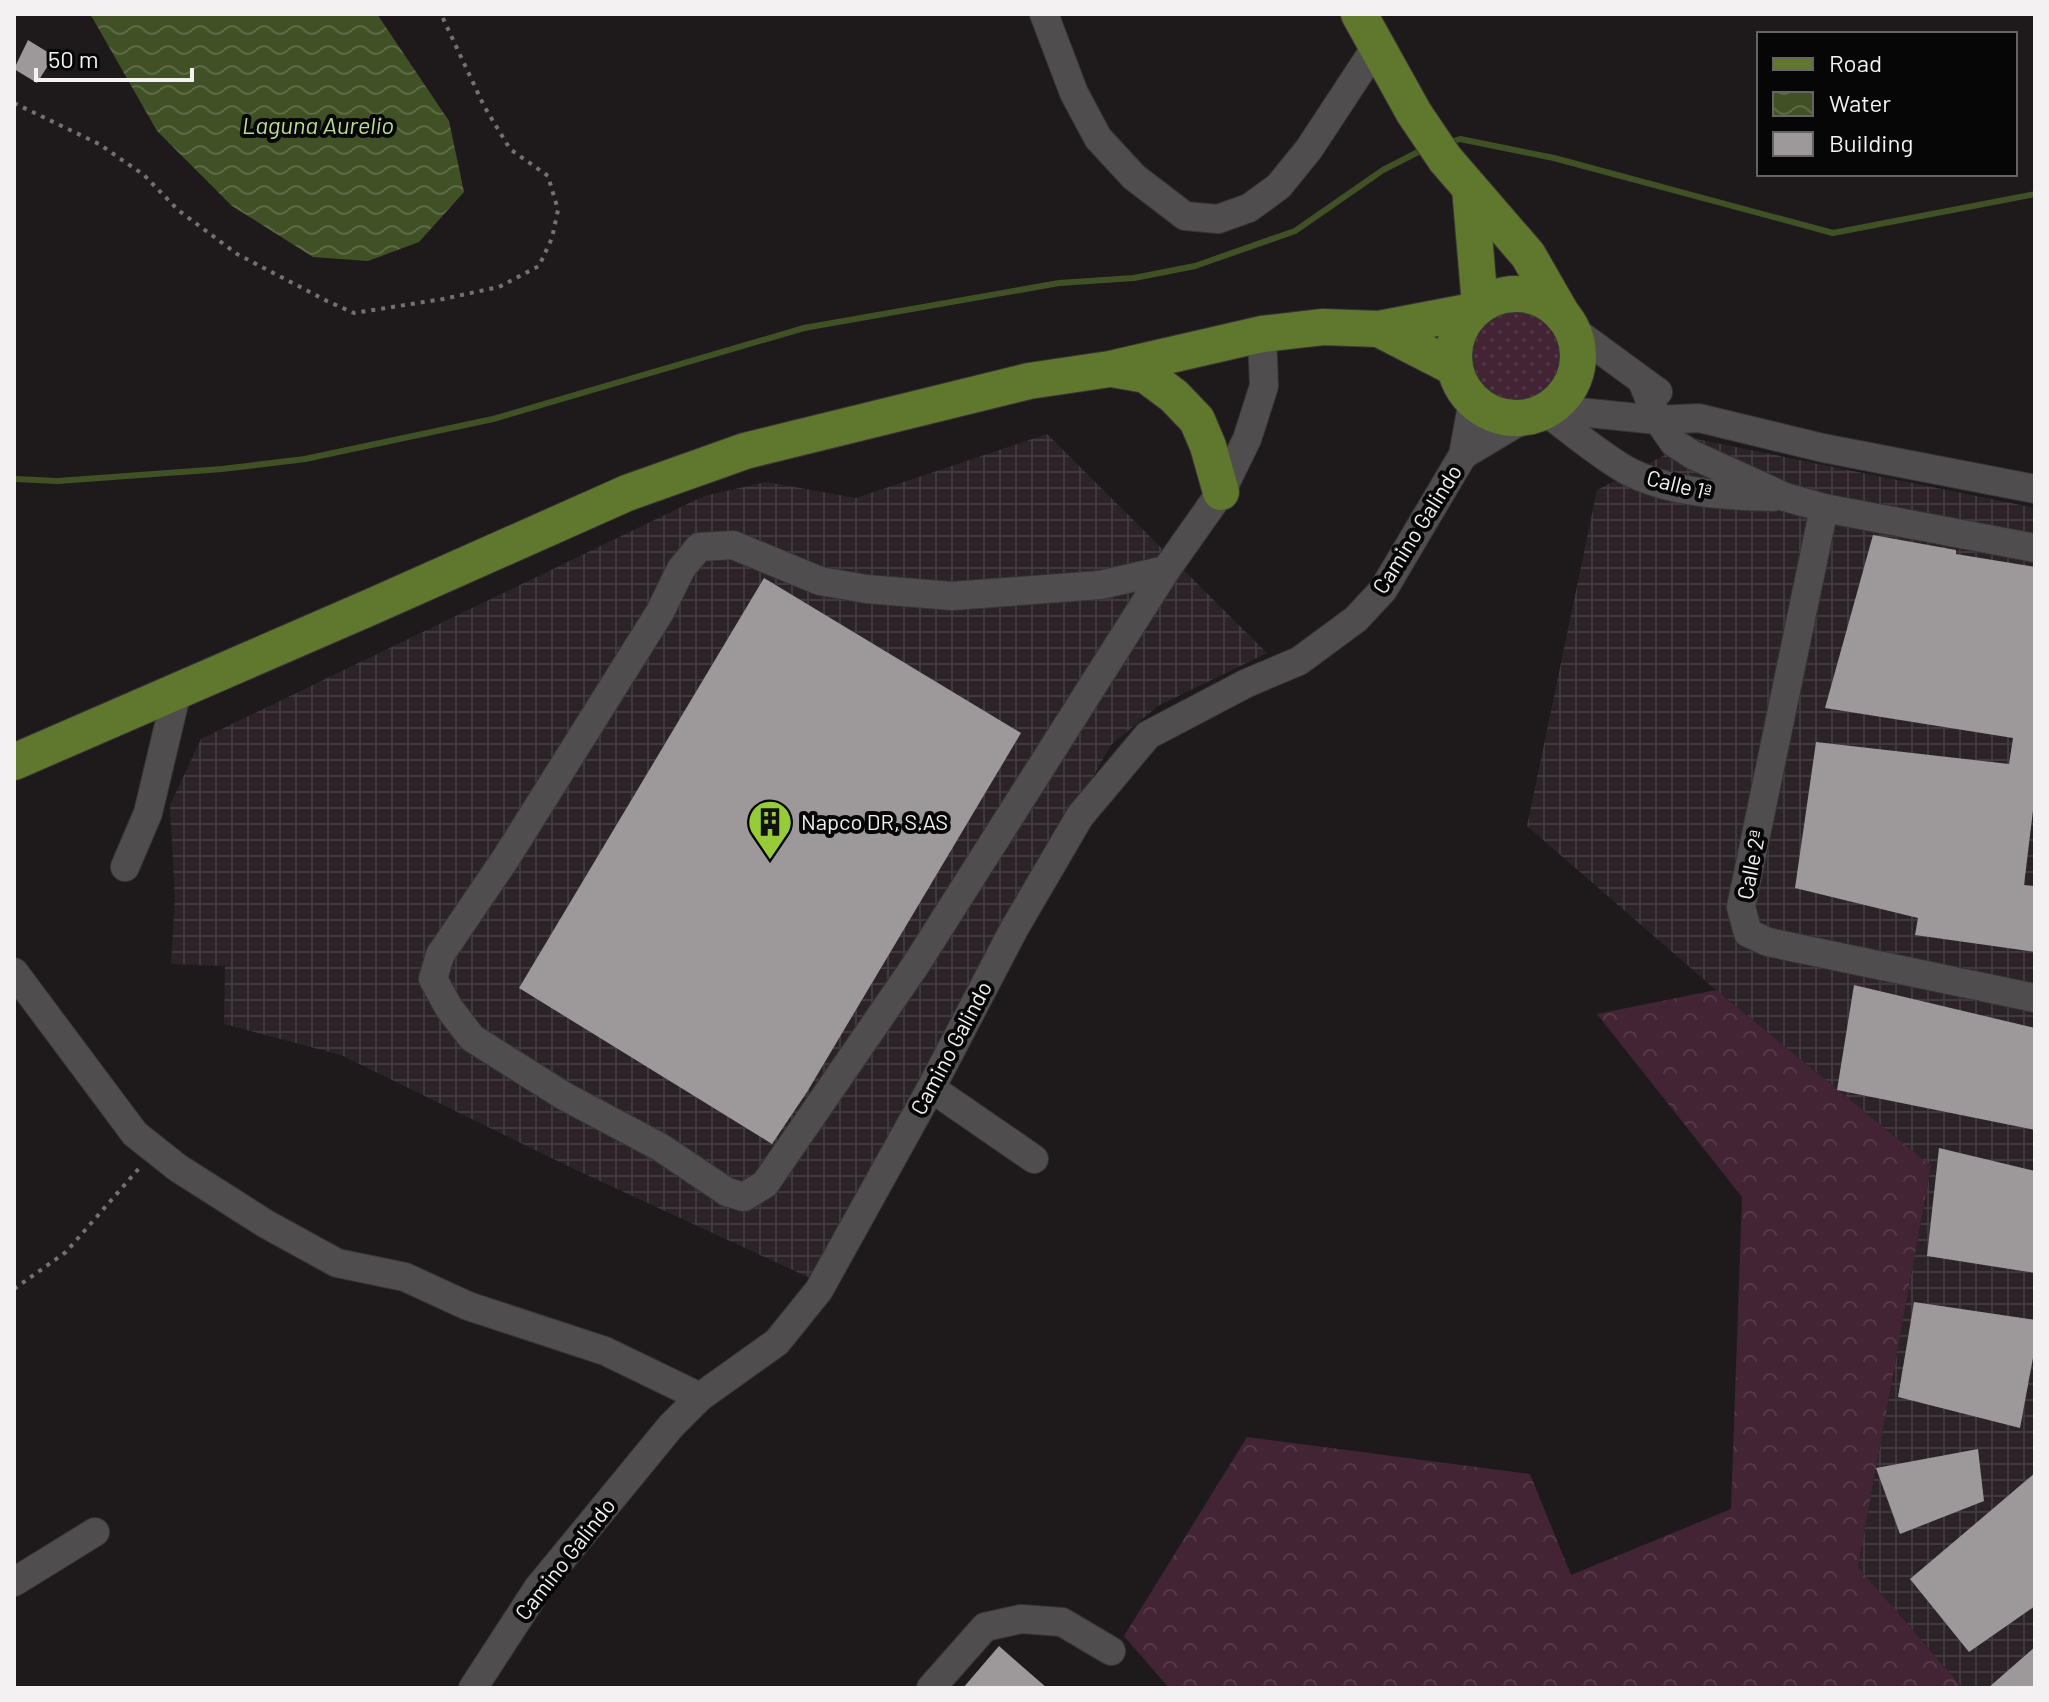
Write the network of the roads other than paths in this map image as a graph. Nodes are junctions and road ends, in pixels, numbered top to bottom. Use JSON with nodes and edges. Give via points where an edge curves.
{"nodes":[{"id":1,"x":1044,"y":14,"type":"edge"},
{"id":2,"x":1359,"y":14,"type":"edge"},
{"id":3,"x":1378,"y":44,"type":"junction"},
{"id":4,"x":1470,"y":188,"type":"junction"},
{"id":5,"x":1477,"y":308,"type":"junction"},
{"id":6,"x":1568,"y":323,"type":"junction"},
{"id":7,"x":1379,"y":329,"type":"junction"},
{"id":8,"x":1262,"y":334,"type":"junction"},
{"id":9,"x":1455,"y":368,"type":"junction"},
{"id":10,"x":1110,"y":369,"type":"junction"},
{"id":11,"x":1642,"y":381,"type":"junction"},
{"id":12,"x":1473,"y":401,"type":"junction"},
{"id":13,"x":1541,"y":412,"type":"junction"},
{"id":14,"x":1699,"y":418,"type":"junction"},
{"id":15,"x":1658,"y":420,"type":"junction"},
{"id":16,"x":1463,"y":455,"type":"junction"},
{"id":17,"x":2035,"y":489,"type":"edge"},
{"id":18,"x":1221,"y":492,"type":"junction"},
{"id":19,"x":1785,"y":497,"type":"junction"},
{"id":20,"x":1824,"y":508,"type":"junction"},
{"id":21,"x":2035,"y":548,"type":"edge"},
{"id":22,"x":1166,"y":570,"type":"junction"},
{"id":23,"x":177,"y":691,"type":"junction"},
{"id":24,"x":14,"y":762,"type":"edge"},
{"id":25,"x":125,"y":867,"type":"dead end"},
{"id":26,"x":14,"y":972,"type":"edge"},
{"id":27,"x":2035,"y":998,"type":"edge"},
{"id":28,"x":931,"y":1088,"type":"junction"},
{"id":29,"x":1034,"y":1159,"type":"dead end"},
{"id":30,"x":700,"y":1397,"type":"junction"},
{"id":31,"x":95,"y":1532,"type":"dead end"},
{"id":32,"x":14,"y":1582,"type":"edge"},
{"id":33,"x":1111,"y":1651,"type":"dead end"},
{"id":34,"x":473,"y":1688,"type":"edge"},
{"id":35,"x":931,"y":1688,"type":"edge"}],
"edges":[{"from":1,"to":3,"type":"street","via":[[1074,93],[1098,138],[1134,177],[1185,216],[1218,219],[1249,208],[1279,186]]},
{"from":2,"to":3,"type":"main road"},
{"from":3,"to":4,"type":"main road","via":[[1414,113]]},
{"from":4,"to":5,"type":"main road"},
{"from":4,"to":6,"type":"main road","via":[[1528,255]]},
{"from":5,"to":6,"type":"main road","via":[[1501,296],[1524,294],[1546,302]]},
{"from":5,"to":7,"type":"main road"},
{"from":5,"to":9,"type":"main road","via":[[1461,327]]},
{"from":6,"to":11,"type":"street"},
{"from":6,"to":13,"type":"main road","via":[[1577,346],[1574,379],[1565,394]]},
{"from":7,"to":8,"type":"main road","via":[[1323,327]]},
{"from":7,"to":9,"type":"main road"},
{"from":8,"to":10,"type":"main road"},
{"from":8,"to":18,"type":"street","via":[[1264,386],[1247,439]]},
{"from":9,"to":12,"type":"main road"},
{"from":10,"to":18,"type":"main road","via":[[1146,375],[1197,420]]},
{"from":10,"to":23,"type":"main road","via":[[1029,381],[745,451],[627,493]]},
{"from":11,"to":14,"type":"street"},
{"from":11,"to":15,"type":"street","name":"Calle 1ª"},
{"from":12,"to":13,"type":"main road","via":[[1495,415]]},
{"from":12,"to":16,"type":"street","name":"Camino Galindo"},
{"from":13,"to":15,"type":"street"},
{"from":13,"to":16,"type":"street","name":"Camino Galindo"},
{"from":13,"to":19,"type":"street","name":"Calle 1ª","via":[[1604,456],[1655,481],[1724,496]]},
{"from":14,"to":15,"type":"street"},
{"from":14,"to":17,"type":"street"},
{"from":15,"to":19,"type":"street","name":"Calle 1ª","via":[[1683,450]]},
{"from":16,"to":28,"type":"street","name":"Camino Galindo","via":[[1383,590],[1356,619],[1299,661],[1148,735],[1124,761],[1073,829]]},
{"from":18,"to":22,"type":"street"},
{"from":19,"to":20,"type":"street","name":"Calle 1ª"},
{"from":20,"to":21,"type":"street","name":"Calle 1ª"},
{"from":20,"to":27,"type":"street","name":"Calle 2ª","via":[[1741,907],[1748,933],[1768,942]]},
{"from":22,"to":22,"type":"street","via":[[1100,585],[952,596],[820,581],[733,545],[699,547],[440,955],[433,979],[449,1008],[472,1038],[564,1096],[660,1147],[727,1192],[744,1197],[755,1191],[765,1184],[915,966]]},
{"from":23,"to":24,"type":"main road"},
{"from":23,"to":25,"type":"street","via":[[148,813]]},
{"from":26,"to":30,"type":"street","via":[[135,1134],[266,1224],[337,1263],[405,1277],[468,1306],[605,1351]]},
{"from":28,"to":29,"type":"street"},
{"from":28,"to":30,"type":"street","name":"Camino Galindo","via":[[819,1290],[777,1342]]},
{"from":30,"to":34,"type":"street","name":"Camino Galindo","via":[[538,1588]]},
{"from":31,"to":32,"type":"street"},
{"from":33,"to":35,"type":"street","via":[[1062,1622],[1021,1619],[985,1627]]}]}
